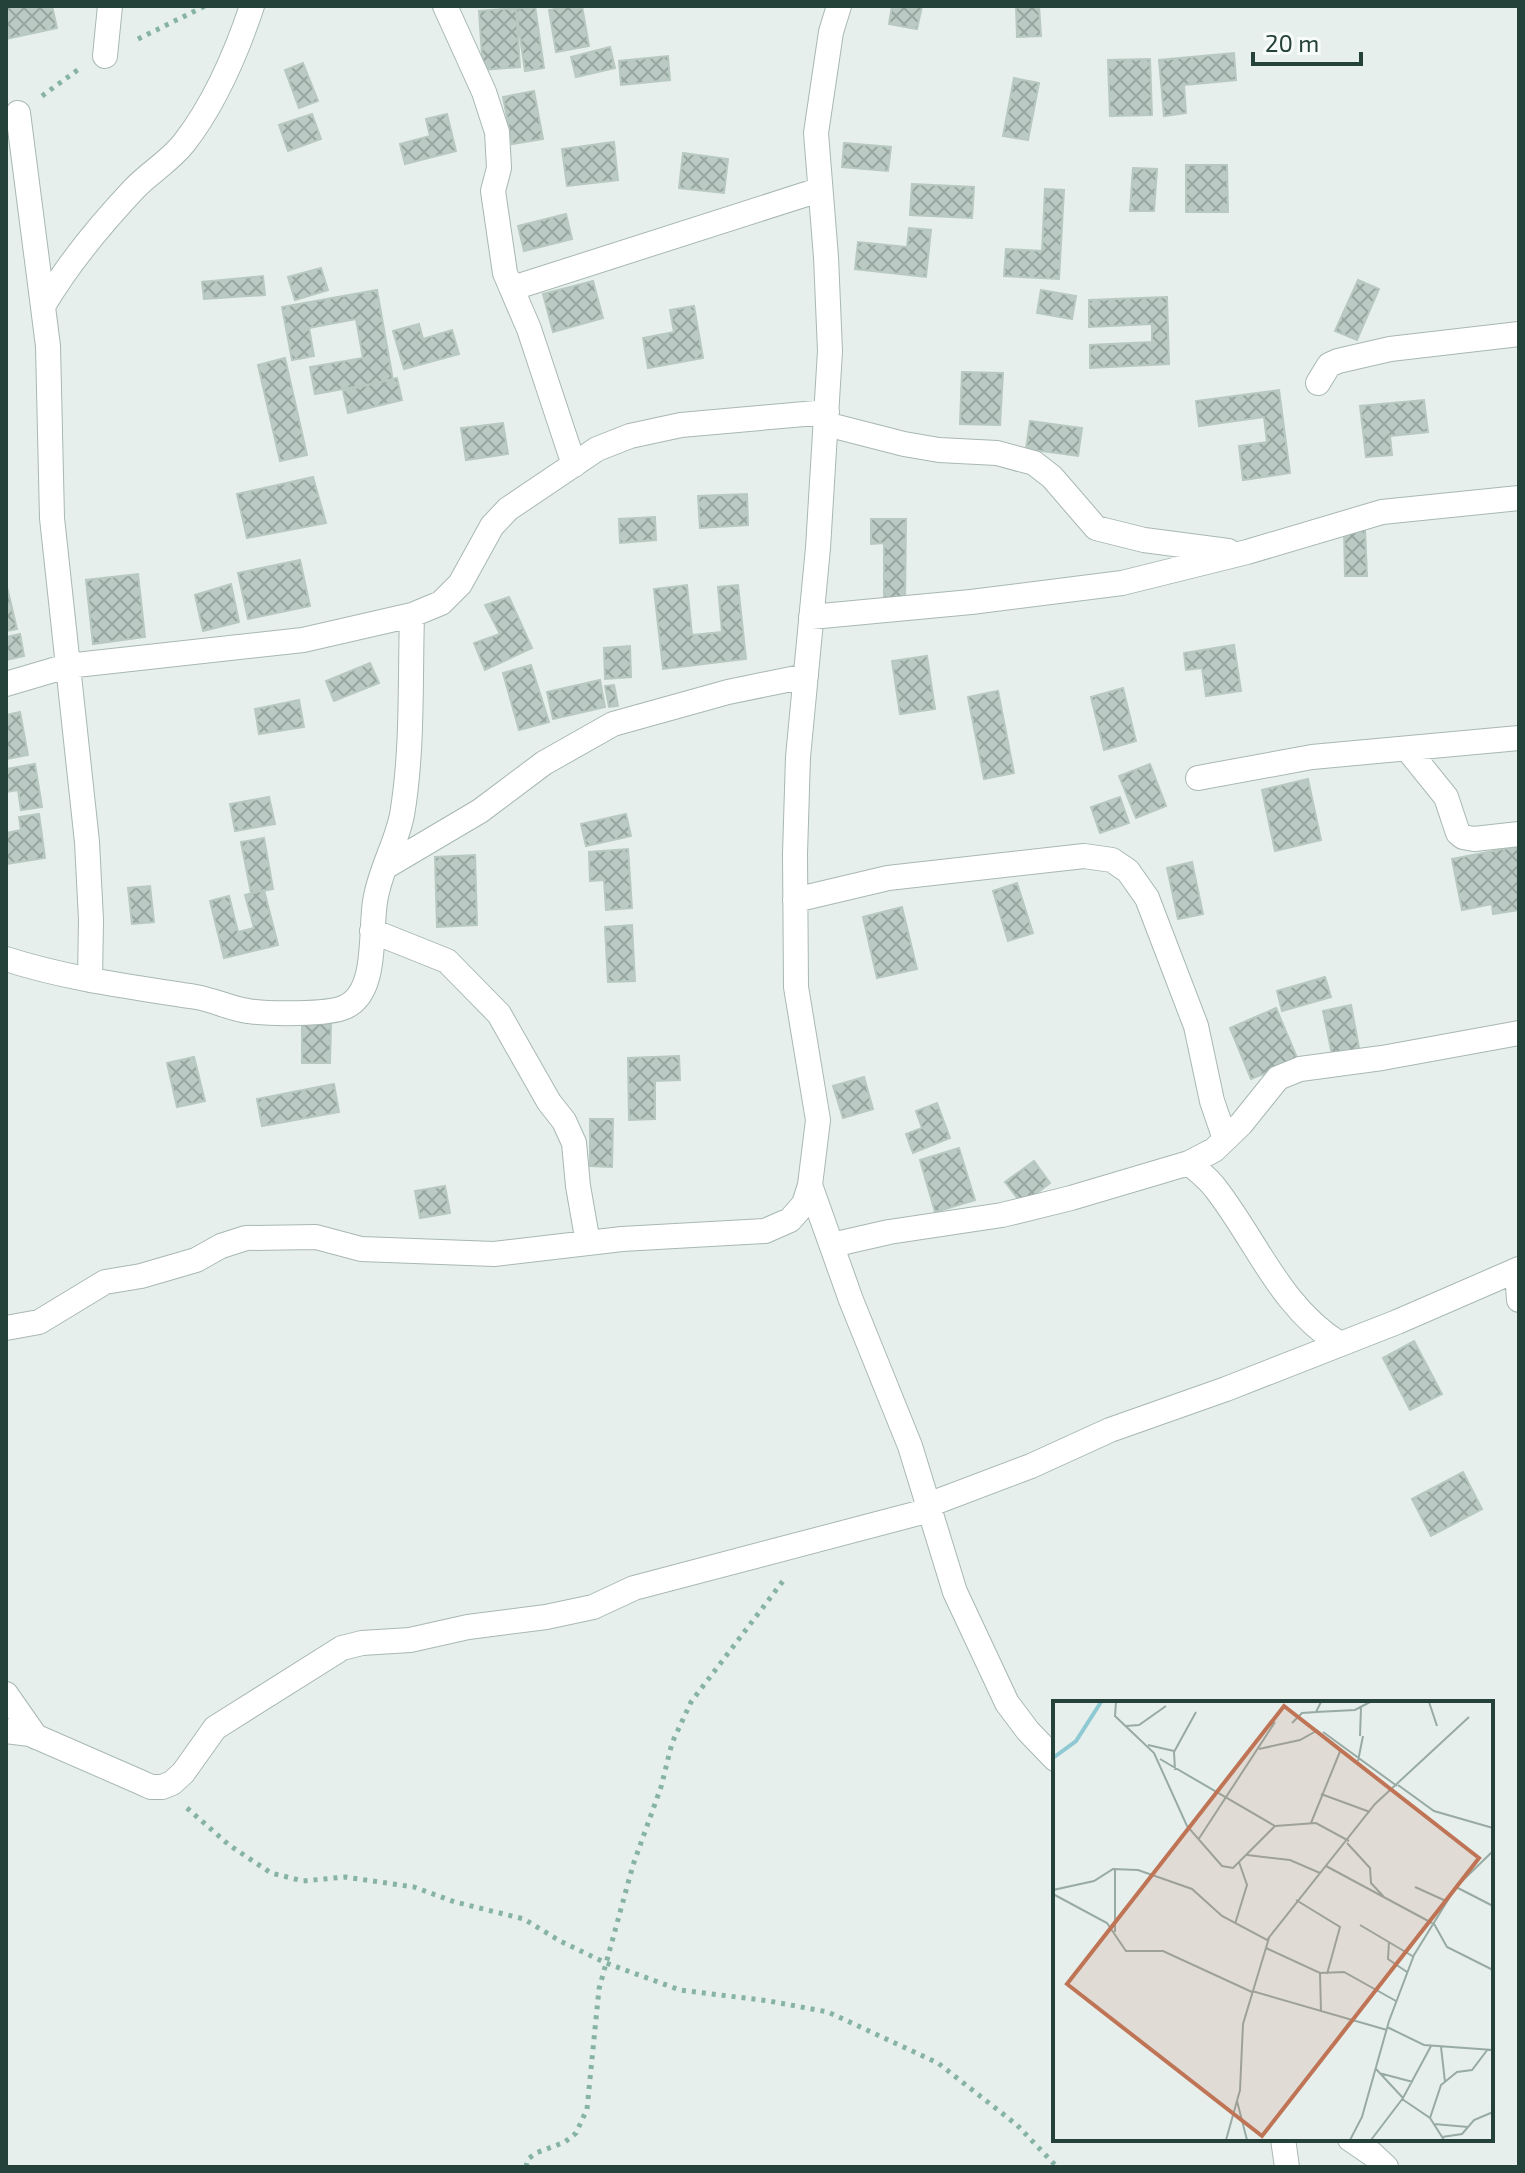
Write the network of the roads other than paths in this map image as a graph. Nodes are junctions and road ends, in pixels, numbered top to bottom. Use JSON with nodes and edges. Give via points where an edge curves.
{"nodes":[{"id":1,"x":110,"y":6,"type":"edge"},
{"id":2,"x":252,"y":6,"type":"edge"},
{"id":3,"x":445,"y":6,"type":"edge"},
{"id":4,"x":839,"y":6,"type":"edge"},
{"id":5,"x":105,"y":56,"type":"dead end"},
{"id":6,"x":18,"y":113,"type":"dead end"},
{"id":7,"x":819,"y":190,"type":"junction"},
{"id":8,"x":513,"y":288,"type":"junction"},
{"id":9,"x":43,"y":306,"type":"junction"},
{"id":10,"x":1519,"y":334,"type":"edge"},
{"id":11,"x":1318,"y":383,"type":"dead end"},
{"id":12,"x":826,"y":418,"type":"junction"},
{"id":13,"x":574,"y":465,"type":"junction"},
{"id":14,"x":1519,"y":498,"type":"edge"},
{"id":15,"x":1243,"y":553,"type":"junction"},
{"id":16,"x":412,"y":615,"type":"junction"},
{"id":17,"x":811,"y":617,"type":"junction"},
{"id":18,"x":67,"y":666,"type":"junction"},
{"id":19,"x":806,"y":676,"type":"junction"},
{"id":20,"x":6,"y":684,"type":"edge"},
{"id":21,"x":1519,"y":738,"type":"edge"},
{"id":22,"x":1408,"y":750,"type":"junction"},
{"id":23,"x":1198,"y":778,"type":"dead end"},
{"id":24,"x":1519,"y":834,"type":"edge"},
{"id":25,"x":387,"y":866,"type":"junction"},
{"id":26,"x":795,"y":900,"type":"junction"},
{"id":27,"x":372,"y":931,"type":"junction"},
{"id":28,"x":6,"y":959,"type":"edge"},
{"id":29,"x":90,"y":980,"type":"junction"},
{"id":30,"x":1519,"y":1033,"type":"edge"},
{"id":31,"x":1225,"y":1139,"type":"junction"},
{"id":32,"x":1189,"y":1163,"type":"junction"},
{"id":33,"x":810,"y":1185,"type":"junction"},
{"id":34,"x":588,"y":1243,"type":"junction"},
{"id":35,"x":832,"y":1245,"type":"junction"},
{"id":36,"x":1518,"y":1270,"type":"edge"},
{"id":37,"x":1519,"y":1300,"type":"edge"},
{"id":38,"x":6,"y":1328,"type":"edge"},
{"id":39,"x":1340,"y":1344,"type":"junction"},
{"id":40,"x":929,"y":1507,"type":"junction"},
{"id":41,"x":6,"y":1694,"type":"edge"},
{"id":42,"x":6,"y":1731,"type":"edge"},
{"id":43,"x":36,"y":1737,"type":"junction"},
{"id":44,"x":1053,"y":1757,"type":"edge"},
{"id":45,"x":1283,"y":2141,"type":"edge"},
{"id":46,"x":1353,"y":2141,"type":"edge"},
{"id":47,"x":1287,"y":2167,"type":"edge"},
{"id":48,"x":1386,"y":2167,"type":"edge"}],
"edges":[{"from":1,"to":5,"type":"street"},
{"from":2,"to":9,"type":"street","via":[[207,109],[182,146],[94,235]]},
{"from":3,"to":8,"type":"street","via":[[497,132],[500,151],[493,191],[505,273]]},
{"from":4,"to":7,"type":"street","via":[[816,133]]},
{"from":6,"to":9,"type":"street"},
{"from":7,"to":8,"type":"street"},
{"from":7,"to":12,"type":"street","via":[[830,351]]},
{"from":8,"to":13,"type":"street"},
{"from":9,"to":18,"type":"street","via":[[52,518]]},
{"from":10,"to":11,"type":"street","via":[[1390,349],[1338,361]]},
{"from":12,"to":13,"type":"street","via":[[681,425],[630,436]]},
{"from":12,"to":15,"type":"street","via":[[904,444],[997,453],[1034,463],[1096,528]]},
{"from":12,"to":17,"type":"street"},
{"from":13,"to":16,"type":"street","via":[[508,509],[492,526],[460,584],[441,603]]},
{"from":14,"to":15,"type":"street","via":[[1382,512]]},
{"from":15,"to":17,"type":"street","via":[[1122,583]]},
{"from":16,"to":18,"type":"street","via":[[303,640]]},
{"from":16,"to":25,"type":"street","via":[[409,740],[399,825]]},
{"from":17,"to":19,"type":"street"},
{"from":18,"to":20,"type":"street"},
{"from":18,"to":29,"type":"street","via":[[87,842]]},
{"from":19,"to":25,"type":"street","via":[[613,724]]},
{"from":19,"to":26,"type":"street","via":[[798,757]]},
{"from":21,"to":22,"type":"street"},
{"from":22,"to":23,"type":"street","via":[[1312,757]]},
{"from":22,"to":24,"type":"street","via":[[1446,797],[1453,825],[1463,837]]},
{"from":25,"to":27,"type":"street","via":[[375,898]]},
{"from":26,"to":31,"type":"street","via":[[888,878],[1084,856],[1112,860],[1128,871],[1147,898],[1196,1026]]},
{"from":26,"to":33,"type":"street","via":[[796,987],[818,1120]]},
{"from":27,"to":29,"type":"street","via":[[368,978],[361,995],[345,1007],[249,1012],[201,998]]},
{"from":27,"to":34,"type":"street","via":[[447,961],[499,1014],[574,1143]]},
{"from":28,"to":29,"type":"street"},
{"from":30,"to":31,"type":"street","via":[[1300,1069],[1278,1078]]},
{"from":31,"to":32,"type":"street"},
{"from":32,"to":35,"type":"street","via":[[1002,1215]]},
{"from":32,"to":39,"type":"street","via":[[1216,1188],[1273,1278],[1322,1333]]},
{"from":33,"to":34,"type":"street","via":[[804,1204],[790,1220],[765,1231]]},
{"from":33,"to":35,"type":"street"},
{"from":34,"to":38,"type":"street","via":[[494,1254],[361,1249],[316,1237],[246,1238],[196,1260],[105,1282],[39,1322]]},
{"from":35,"to":40,"type":"street"},
{"from":36,"to":37,"type":"street"},
{"from":36,"to":39,"type":"street"},
{"from":39,"to":40,"type":"street","via":[[1110,1430]]},
{"from":40,"to":43,"type":"street","via":[[634,1588],[593,1607],[342,1648],[215,1728],[183,1773],[162,1787]]},
{"from":40,"to":44,"type":"street","via":[[955,1592],[1007,1703]]},
{"from":41,"to":43,"type":"street"},
{"from":42,"to":43,"type":"street"},
{"from":45,"to":47,"type":"street"},
{"from":46,"to":48,"type":"street"}]}
